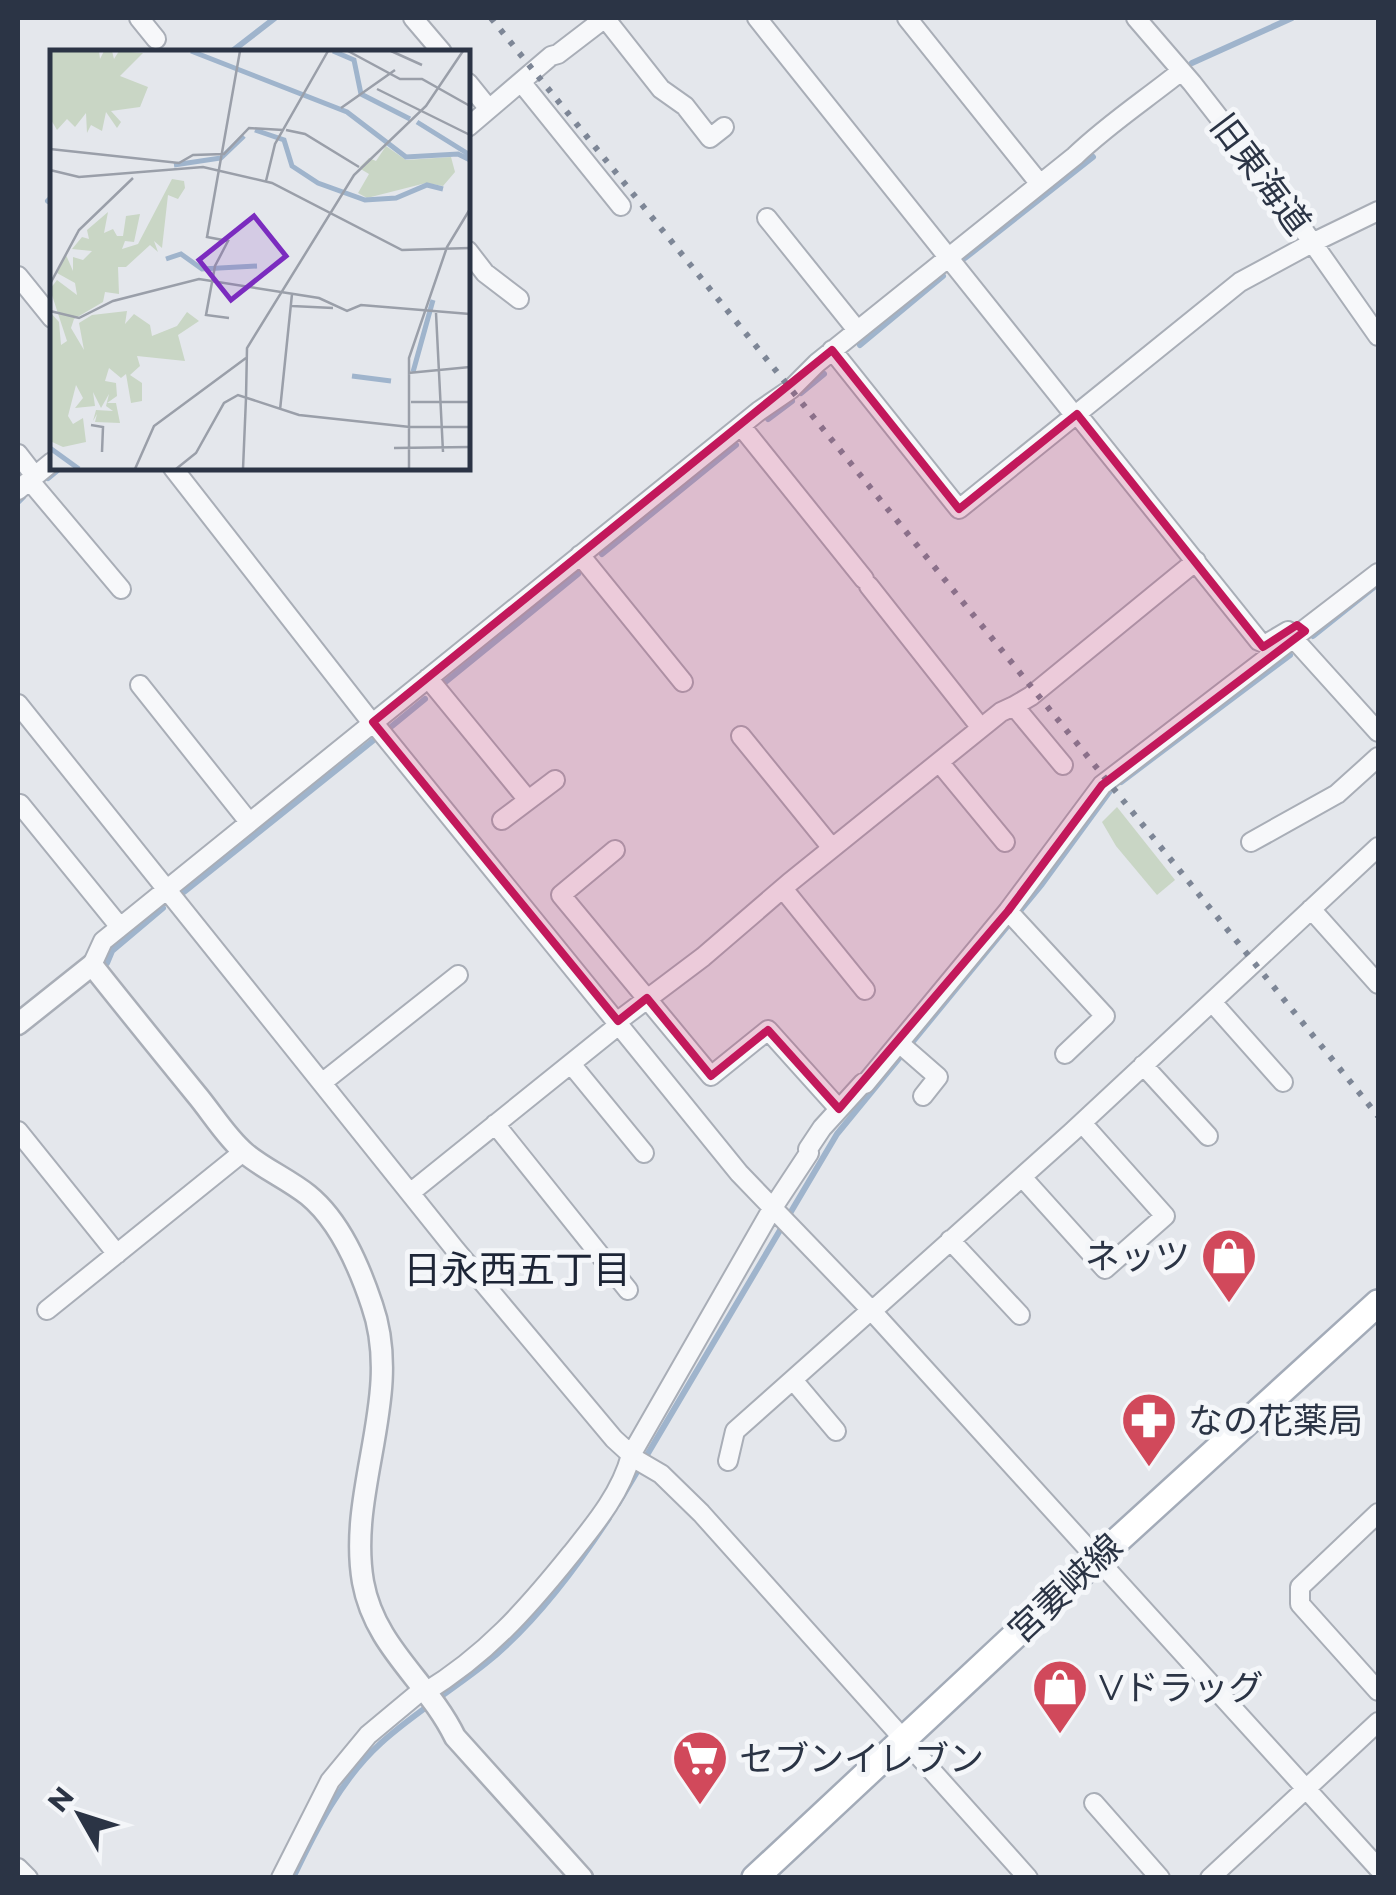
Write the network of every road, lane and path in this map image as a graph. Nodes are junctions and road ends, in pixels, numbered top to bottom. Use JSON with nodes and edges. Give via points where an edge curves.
{"nodes":[{"id":1,"x":139,"y":18,"type":"edge"},
{"id":2,"x":414,"y":18,"type":"edge"},
{"id":3,"x":605,"y":18,"type":"edge"},
{"id":4,"x":757,"y":18,"type":"edge"},
{"id":5,"x":907,"y":18,"type":"edge"},
{"id":6,"x":1136,"y":18,"type":"edge"},
{"id":7,"x":156,"y":40,"type":"dead end"},
{"id":8,"x":440,"y":50,"type":"edge"},
{"id":9,"x":1180,"y":72,"type":"junction"},
{"id":10,"x":521,"y":82,"type":"junction"},
{"id":11,"x":470,"y":85,"type":"edge"},
{"id":12,"x":489,"y":109,"type":"junction"},
{"id":13,"x":470,"y":125,"type":"edge"},
{"id":14,"x":724,"y":127,"type":"dead end"},
{"id":15,"x":1040,"y":184,"type":"junction"},
{"id":16,"x":621,"y":206,"type":"dead end"},
{"id":17,"x":1378,"y":212,"type":"edge"},
{"id":18,"x":767,"y":218,"type":"dead end"},
{"id":19,"x":1312,"y":243,"type":"junction"},
{"id":20,"x":470,"y":254,"type":"edge"},
{"id":21,"x":948,"y":257,"type":"junction"},
{"id":22,"x":18,"y":276,"type":"edge"},
{"id":23,"x":519,"y":298,"type":"dead end"},
{"id":24,"x":50,"y":316,"type":"edge"},
{"id":25,"x":857,"y":330,"type":"junction"},
{"id":26,"x":1378,"y":336,"type":"edge"},
{"id":27,"x":832,"y":350,"type":"junction"},
{"id":28,"x":1076,"y":415,"type":"junction"},
{"id":29,"x":741,"y":426,"type":"junction"},
{"id":30,"x":18,"y":454,"type":"edge"},
{"id":31,"x":50,"y":464,"type":"edge"},
{"id":32,"x":175,"y":470,"type":"edge"},
{"id":33,"x":28,"y":482,"type":"edge"},
{"id":34,"x":580,"y":555,"type":"junction"},
{"id":35,"x":1196,"y":561,"type":"junction"},
{"id":36,"x":1378,"y":573,"type":"edge"},
{"id":37,"x":121,"y":589,"type":"dead end"},
{"id":38,"x":1299,"y":635,"type":"junction"},
{"id":39,"x":428,"y":678,"type":"junction"},
{"id":40,"x":682,"y":682,"type":"dead end"},
{"id":41,"x":140,"y":685,"type":"dead end"},
{"id":42,"x":18,"y":704,"type":"edge"},
{"id":43,"x":1014,"y":706,"type":"junction"},
{"id":44,"x":372,"y":722,"type":"junction"},
{"id":45,"x":981,"y":728,"type":"junction"},
{"id":46,"x":1378,"y":732,"type":"edge"},
{"id":47,"x":740,"y":736,"type":"dead end"},
{"id":48,"x":1378,"y":758,"type":"edge"},
{"id":49,"x":939,"y":762,"type":"junction"},
{"id":50,"x":1062,"y":765,"type":"dead end"},
{"id":51,"x":554,"y":780,"type":"dead end"},
{"id":52,"x":528,"y":800,"type":"junction"},
{"id":53,"x":20,"y":804,"type":"dead end"},
{"id":54,"x":502,"y":820,"type":"dead end"},
{"id":55,"x":249,"y":822,"type":"junction"},
{"id":56,"x":1005,"y":842,"type":"dead end"},
{"id":57,"x":1251,"y":842,"type":"dead end"},
{"id":58,"x":1378,"y":845,"type":"edge"},
{"id":59,"x":832,"y":848,"type":"junction"},
{"id":60,"x":616,"y":850,"type":"dead end"},
{"id":61,"x":166,"y":890,"type":"junction"},
{"id":62,"x":784,"y":890,"type":"junction"},
{"id":63,"x":1311,"y":909,"type":"junction"},
{"id":64,"x":1012,"y":916,"type":"junction"},
{"id":65,"x":120,"y":927,"type":"junction"},
{"id":66,"x":92,"y":965,"type":"junction"},
{"id":67,"x":458,"y":975,"type":"dead end"},
{"id":68,"x":1378,"y":984,"type":"edge"},
{"id":69,"x":866,"y":990,"type":"dead end"},
{"id":70,"x":648,"y":998,"type":"junction"},
{"id":71,"x":1212,"y":1002,"type":"junction"},
{"id":72,"x":619,"y":1023,"type":"junction"},
{"id":73,"x":18,"y":1024,"type":"edge"},
{"id":74,"x":905,"y":1048,"type":"junction"},
{"id":75,"x":1065,"y":1054,"type":"dead end"},
{"id":76,"x":571,"y":1064,"type":"junction"},
{"id":77,"x":1144,"y":1065,"type":"junction"},
{"id":78,"x":322,"y":1082,"type":"junction"},
{"id":79,"x":1283,"y":1082,"type":"dead end"},
{"id":80,"x":923,"y":1096,"type":"dead end"},
{"id":81,"x":839,"y":1109,"type":"junction"},
{"id":82,"x":1082,"y":1122,"type":"junction"},
{"id":83,"x":495,"y":1124,"type":"junction"},
{"id":84,"x":18,"y":1131,"type":"edge"},
{"id":85,"x":1208,"y":1136,"type":"dead end"},
{"id":86,"x":244,"y":1152,"type":"junction"},
{"id":87,"x":644,"y":1153,"type":"dead end"},
{"id":88,"x":1022,"y":1177,"type":"junction"},
{"id":89,"x":410,"y":1193,"type":"junction"},
{"id":90,"x":780,"y":1215,"type":"junction"},
{"id":91,"x":950,"y":1240,"type":"junction"},
{"id":92,"x":117,"y":1254,"type":"junction"},
{"id":93,"x":628,"y":1290,"type":"dead end"},
{"id":94,"x":1378,"y":1303,"type":"edge"},
{"id":95,"x":46,"y":1310,"type":"dead end"},
{"id":96,"x":871,"y":1310,"type":"junction"},
{"id":97,"x":1020,"y":1315,"type":"dead end"},
{"id":98,"x":793,"y":1380,"type":"junction"},
{"id":99,"x":836,"y":1432,"type":"dead end"},
{"id":100,"x":640,"y":1461,"type":"junction"},
{"id":101,"x":728,"y":1461,"type":"dead end"},
{"id":102,"x":1378,"y":1513,"type":"edge"},
{"id":103,"x":1097,"y":1558,"type":"junction"},
{"id":104,"x":1378,"y":1691,"type":"edge"},
{"id":105,"x":428,"y":1697,"type":"junction"},
{"id":106,"x":1378,"y":1722,"type":"edge"},
{"id":107,"x":902,"y":1738,"type":"junction"},
{"id":108,"x":1310,"y":1792,"type":"junction"},
{"id":109,"x":1094,"y":1803,"type":"dead end"},
{"id":110,"x":18,"y":1868,"type":"edge"},
{"id":111,"x":1378,"y":1868,"type":"edge"},
{"id":112,"x":1221,"y":1874,"type":"edge"},
{"id":113,"x":28,"y":1878,"type":"edge"},
{"id":114,"x":281,"y":1878,"type":"edge"},
{"id":115,"x":582,"y":1878,"type":"edge"},
{"id":116,"x":756,"y":1878,"type":"edge"},
{"id":117,"x":1028,"y":1878,"type":"edge"},
{"id":118,"x":1160,"y":1878,"type":"edge"}],
"edges":[{"from":1,"to":7,"type":"street"},
{"from":2,"to":8,"type":"street"},
{"from":3,"to":10,"type":"street"},
{"from":3,"to":14,"type":"street","via":[[710,138]]},
{"from":4,"to":21,"type":"street"},
{"from":5,"to":15,"type":"street"},
{"from":6,"to":9,"type":"street","name":"旧東海道"},
{"from":9,"to":15,"type":"street"},
{"from":9,"to":19,"type":"street","name":"旧東海道"},
{"from":10,"to":12,"type":"street"},
{"from":10,"to":16,"type":"street"},
{"from":11,"to":12,"type":"street"},
{"from":12,"to":13,"type":"street"},
{"from":15,"to":21,"type":"street"},
{"from":17,"to":19,"type":"street"},
{"from":18,"to":25,"type":"street"},
{"from":19,"to":26,"type":"street","name":"旧東海道"},
{"from":19,"to":28,"type":"street","via":[[1240,282]]},
{"from":20,"to":23,"type":"street"},
{"from":21,"to":25,"type":"street"},
{"from":21,"to":28,"type":"street"},
{"from":22,"to":24,"type":"street"},
{"from":25,"to":27,"type":"street"},
{"from":27,"to":28,"type":"street","via":[[959,509]]},
{"from":27,"to":29,"type":"street"},
{"from":28,"to":35,"type":"street"},
{"from":29,"to":34,"type":"street"},
{"from":29,"to":45,"type":"street"},
{"from":30,"to":33,"type":"street"},
{"from":31,"to":33,"type":"street"},
{"from":32,"to":44,"type":"street"},
{"from":33,"to":37,"type":"street"},
{"from":34,"to":39,"type":"street"},
{"from":34,"to":40,"type":"street"},
{"from":35,"to":38,"type":"street","via":[[1262,644],[1296,625]]},
{"from":35,"to":43,"type":"street"},
{"from":36,"to":38,"type":"street"},
{"from":38,"to":46,"type":"street"},
{"from":38,"to":64,"type":"street","via":[[1102,785]]},
{"from":39,"to":44,"type":"street"},
{"from":39,"to":52,"type":"street"},
{"from":41,"to":55,"type":"street"},
{"from":42,"to":61,"type":"street"},
{"from":43,"to":45,"type":"street"},
{"from":43,"to":50,"type":"street"},
{"from":44,"to":55,"type":"street"},
{"from":44,"to":72,"type":"street"},
{"from":45,"to":49,"type":"street"},
{"from":47,"to":59,"type":"street"},
{"from":48,"to":57,"type":"street","via":[[1337,794]]},
{"from":49,"to":56,"type":"street"},
{"from":49,"to":59,"type":"street"},
{"from":51,"to":52,"type":"street"},
{"from":52,"to":54,"type":"street"},
{"from":53,"to":65,"type":"street"},
{"from":55,"to":61,"type":"street"},
{"from":58,"to":63,"type":"street"},
{"from":59,"to":62,"type":"street"},
{"from":60,"to":70,"type":"street","via":[[561,895]]},
{"from":61,"to":65,"type":"street"},
{"from":61,"to":78,"type":"street"},
{"from":62,"to":69,"type":"street"},
{"from":62,"to":70,"type":"street"},
{"from":63,"to":68,"type":"street"},
{"from":63,"to":71,"type":"street"},
{"from":64,"to":74,"type":"street"},
{"from":64,"to":75,"type":"street","via":[[1105,1016]]},
{"from":65,"to":66,"type":"street","via":[[103,941]]},
{"from":66,"to":73,"type":"street"},
{"from":66,"to":86,"type":"street"},
{"from":67,"to":78,"type":"street"},
{"from":70,"to":72,"type":"street"},
{"from":70,"to":81,"type":"street","via":[[711,1076],[768,1030]]},
{"from":71,"to":77,"type":"street"},
{"from":71,"to":79,"type":"street"},
{"from":72,"to":76,"type":"street"},
{"from":72,"to":90,"type":"street"},
{"from":74,"to":80,"type":"street","via":[[938,1077]]},
{"from":74,"to":81,"type":"street"},
{"from":76,"to":83,"type":"street"},
{"from":76,"to":87,"type":"street"},
{"from":77,"to":82,"type":"street"},
{"from":77,"to":85,"type":"street"},
{"from":78,"to":89,"type":"street"},
{"from":81,"to":90,"type":"street","via":[[822,1128]]},
{"from":82,"to":88,"type":"street"},
{"from":82,"to":88,"type":"street","via":[[1165,1216],[1105,1269]]},
{"from":83,"to":89,"type":"street"},
{"from":83,"to":93,"type":"street"},
{"from":84,"to":92,"type":"street"},
{"from":86,"to":92,"type":"street"},
{"from":86,"to":105,"type":"street","via":[[326,1213],[372,1303],[381,1366],[360,1509],[364,1583],[391,1650]]},
{"from":88,"to":91,"type":"street"},
{"from":89,"to":100,"type":"street","via":[[614,1439]]},
{"from":90,"to":96,"type":"street"},
{"from":90,"to":100,"type":"street"},
{"from":91,"to":96,"type":"street"},
{"from":91,"to":97,"type":"street"},
{"from":92,"to":95,"type":"street"},
{"from":94,"to":103,"type":"main road","name":"宮妻峡線"},
{"from":96,"to":98,"type":"street"},
{"from":96,"to":103,"type":"street"},
{"from":98,"to":99,"type":"street"},
{"from":98,"to":101,"type":"street","via":[[735,1432]]},
{"from":100,"to":105,"type":"street","via":[[528,1607]]},
{"from":100,"to":107,"type":"street","via":[[701,1513]]},
{"from":102,"to":104,"type":"street","via":[[1300,1587],[1300,1604]]},
{"from":103,"to":107,"type":"main road","name":"宮妻峡線"},
{"from":103,"to":108,"type":"street"},
{"from":105,"to":114,"type":"street","via":[[368,1735],[330,1780]]},
{"from":105,"to":115,"type":"street","via":[[455,1737]]},
{"from":106,"to":108,"type":"street"},
{"from":107,"to":116,"type":"main road","name":"宮妻峡線"},
{"from":107,"to":117,"type":"street"},
{"from":108,"to":111,"type":"street"},
{"from":108,"to":112,"type":"street"},
{"from":109,"to":118,"type":"street"},
{"from":110,"to":113,"type":"street"}]}
